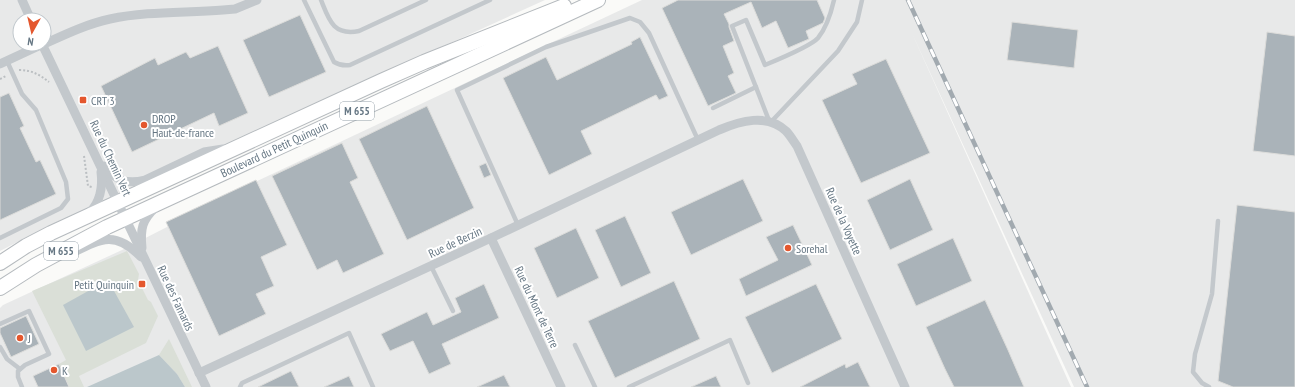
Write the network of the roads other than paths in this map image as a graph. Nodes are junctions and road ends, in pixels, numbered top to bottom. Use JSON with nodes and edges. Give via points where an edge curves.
{"nodes":[{"id":1,"x":22,"y":0,"type":"edge"},
{"id":2,"x":257,"y":0,"type":"edge"},
{"id":3,"x":304,"y":0,"type":"edge"},
{"id":4,"x":321,"y":0,"type":"edge"},
{"id":5,"x":426,"y":0,"type":"edge"},
{"id":6,"x":490,"y":0,"type":"edge"},
{"id":7,"x":578,"y":0,"type":"edge"},
{"id":8,"x":598,"y":0,"type":"edge"},
{"id":9,"x":834,"y":0,"type":"edge"},
{"id":10,"x":862,"y":0,"type":"edge"},
{"id":11,"x":28,"y":12,"type":"edge"},
{"id":12,"x":52,"y":40,"type":"edge"},
{"id":13,"x":25,"y":52,"type":"edge"},
{"id":14,"x":47,"y":52,"type":"edge"},
{"id":15,"x":3,"y":62,"type":"edge"},
{"id":16,"x":756,"y":87,"type":"junction"},
{"id":17,"x":713,"y":108,"type":"dead end"},
{"id":18,"x":770,"y":123,"type":"junction"},
{"id":19,"x":719,"y":130,"type":"joint"},
{"id":20,"x":698,"y":140,"type":"junction"},
{"id":21,"x":236,"y":147,"type":"junction"},
{"id":22,"x":98,"y":159,"type":"junction"},
{"id":23,"x":166,"y":200,"type":"junction"},
{"id":24,"x":118,"y":201,"type":"junction"},
{"id":25,"x":84,"y":217,"type":"junction"},
{"id":26,"x":126,"y":218,"type":"junction"},
{"id":27,"x":1218,"y":221,"type":"dead end"},
{"id":28,"x":518,"y":225,"type":"junction"},
{"id":29,"x":0,"y":238,"type":"edge"},
{"id":30,"x":491,"y":238,"type":"junction"},
{"id":31,"x":0,"y":263,"type":"edge"},
{"id":32,"x":146,"y":263,"type":"junction"},
{"id":33,"x":431,"y":266,"type":"junction"},
{"id":34,"x":0,"y":289,"type":"edge"},
{"id":35,"x":453,"y":311,"type":"dead end"},
{"id":36,"x":0,"y":324,"type":"edge"},
{"id":37,"x":575,"y":344,"type":"dead end"},
{"id":38,"x":0,"y":347,"type":"edge"},
{"id":39,"x":20,"y":369,"type":"junction"},
{"id":40,"x":199,"y":373,"type":"junction"},
{"id":41,"x":748,"y":383,"type":"dead end"},
{"id":42,"x":22,"y":387,"type":"edge"},
{"id":43,"x":206,"y":387,"type":"edge"},
{"id":44,"x":240,"y":387,"type":"edge"},
{"id":45,"x":373,"y":387,"type":"edge"},
{"id":46,"x":561,"y":387,"type":"edge"},
{"id":47,"x":595,"y":387,"type":"edge"},
{"id":48,"x":629,"y":387,"type":"edge"},
{"id":49,"x":905,"y":387,"type":"edge"},
{"id":50,"x":1209,"y":387,"type":"edge"}],
"edges":[{"from":1,"to":11,"type":"street"},
{"from":2,"to":12,"type":"street","via":[[235,9],[110,18],[83,26]]},
{"from":3,"to":6,"type":"lane","via":[[334,62],[346,66]]},
{"from":4,"to":5,"type":"lane","via":[[329,21],[344,32],[358,31]]},
{"from":7,"to":21,"type":"main road","name":"Boulevard du Petit Quinquin","number":"M 655","via":[[424,62]]},
{"from":8,"to":23,"type":"main road","name":"Boulevard du Petit Quinquin","number":"M 655"},
{"from":9,"to":16,"type":"lane","via":[[831,13],[818,38],[765,65],[746,20],[732,26]]},
{"from":10,"to":18,"type":"lane","via":[[857,22],[838,51]]},
{"from":13,"to":15,"type":"street"},
{"from":14,"to":22,"type":"street","name":"Rue du Chemin Vert"},
{"from":15,"to":29,"type":"lane","via":[[12,73],[22,94],[36,110],[66,182],[68,199],[61,208]]},
{"from":16,"to":17,"type":"lane"},
{"from":16,"to":18,"type":"lane"},
{"from":18,"to":19,"type":"street","name":"Rue de la Voyette","via":[[760,120],[746,121]]},
{"from":18,"to":49,"type":"street","name":"Rue de la Voyette","via":[[786,131],[797,146]]},
{"from":19,"to":20,"type":"street","name":"Rue de Berzin"},
{"from":20,"to":28,"type":"street","name":"Rue de Berzin"},
{"from":20,"to":28,"type":"lane","via":[[649,33],[640,22],[630,18],[546,48],[457,90]]},
{"from":21,"to":22,"type":"street","via":[[204,152],[145,180],[132,182],[116,177]]},
{"from":21,"to":24,"type":"main road","name":"Boulevard du Petit Quinquin","number":"M 655"},
{"from":22,"to":24,"type":"street","name":"Rue du Chemin Vert"},
{"from":22,"to":25,"type":"street","via":[[101,190],[93,210]]},
{"from":23,"to":26,"type":"main road","name":"Boulevard du Petit Quinquin","number":"M 655"},
{"from":23,"to":32,"type":"street","via":[[150,213],[142,228],[142,248]]},
{"from":24,"to":25,"type":"main road","name":"Boulevard du Petit Quinquin","number":"M 655"},
{"from":24,"to":26,"type":"street","name":"Rue du Chemin Vert"},
{"from":25,"to":31,"type":"main road","name":"Boulevard du Petit Quinquin","number":"M 655","via":[[26,246]]},
{"from":26,"to":32,"type":"street","name":"Rue des Famards"},
{"from":26,"to":34,"type":"main road","name":"Boulevard du Petit Quinquin","number":"M 655","via":[[36,265]]},
{"from":27,"to":50,"type":"lane","via":[[1212,294],[1195,354],[1193,372]]},
{"from":28,"to":30,"type":"street","name":"Rue de Berzin"},
{"from":30,"to":33,"type":"street","name":"Rue de Berzin"},
{"from":30,"to":46,"type":"street","name":"Rue du Mont de Terre"},
{"from":32,"to":34,"type":"street","via":[[124,244],[115,240],[100,240]]},
{"from":32,"to":40,"type":"street","name":"Rue des Famards"},
{"from":33,"to":35,"type":"lane"},
{"from":33,"to":40,"type":"street","name":"Rue de Berzin"},
{"from":36,"to":39,"type":"lane","via":[[29,311],[49,354]]},
{"from":37,"to":47,"type":"lane"},
{"from":38,"to":39,"type":"lane","via":[[7,359]]},
{"from":39,"to":42,"type":"lane","via":[[18,377]]},
{"from":40,"to":43,"type":"street","name":"Rue des Famards"},
{"from":41,"to":48,"type":"lane","via":[[730,340]]},
{"from":44,"to":45,"type":"lane","via":[[242,383],[349,333]]}]}
